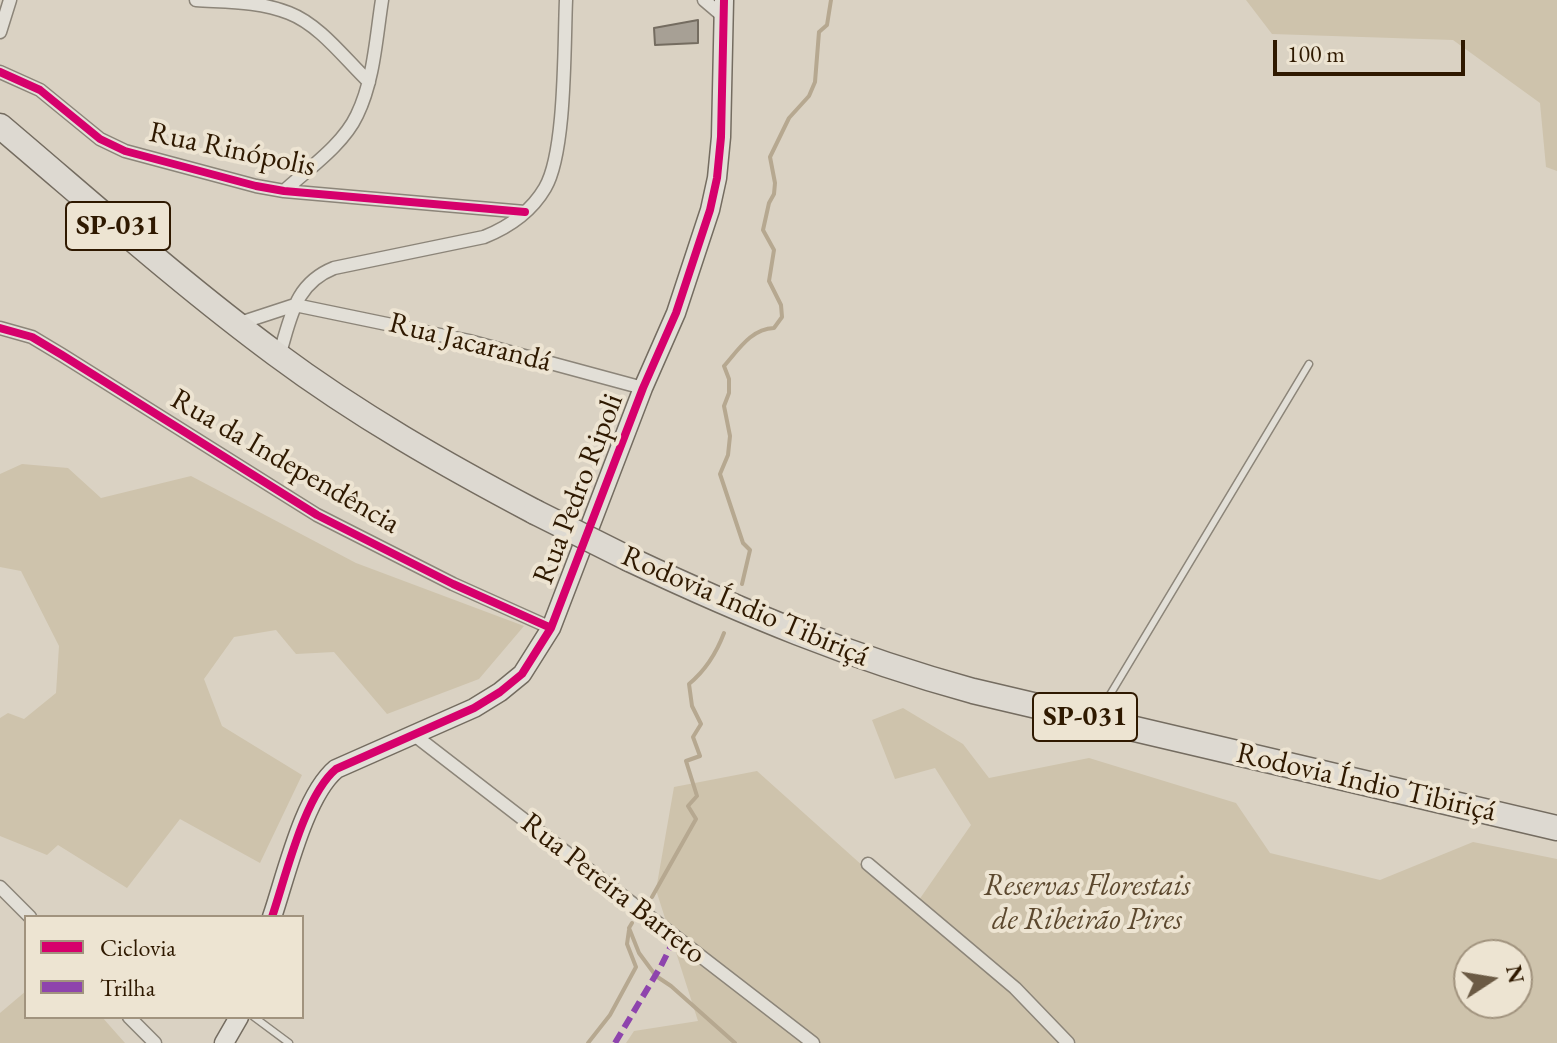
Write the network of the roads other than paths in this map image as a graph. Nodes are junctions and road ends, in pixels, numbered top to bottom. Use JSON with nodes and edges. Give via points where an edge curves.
{"nodes":[{"id":1,"x":196,"y":0,"type":"edge"},
{"id":2,"x":382,"y":0,"type":"edge"},
{"id":3,"x":566,"y":0,"type":"edge"},
{"id":4,"x":704,"y":0,"type":"edge"},
{"id":5,"x":9,"y":3,"type":"edge"},
{"id":6,"x":724,"y":9,"type":"edge"},
{"id":7,"x":0,"y":32,"type":"edge"},
{"id":8,"x":0,"y":72,"type":"edge"},
{"id":9,"x":369,"y":82,"type":"junction"},
{"id":10,"x":0,"y":126,"type":"edge"},
{"id":11,"x":284,"y":191,"type":"junction"},
{"id":12,"x":525,"y":212,"type":"junction"},
{"id":13,"x":295,"y":305,"type":"junction"},
{"id":14,"x":237,"y":324,"type":"junction"},
{"id":15,"x":0,"y":328,"type":"edge"},
{"id":16,"x":279,"y":356,"type":"junction"},
{"id":17,"x":1309,"y":364,"type":"dead end"},
{"id":18,"x":643,"y":388,"type":"junction"},
{"id":19,"x":551,"y":628,"type":"junction"},
{"id":20,"x":1095,"y":719,"type":"junction"},
{"id":21,"x":413,"y":734,"type":"junction"},
{"id":22,"x":1557,"y":828,"type":"edge"},
{"id":23,"x":868,"y":864,"type":"dead end"},
{"id":24,"x":0,"y":887,"type":"edge"},
{"id":25,"x":28,"y":915,"type":"edge"},
{"id":26,"x":273,"y":915,"type":"edge"},
{"id":27,"x":131,"y":1019,"type":"edge"},
{"id":28,"x":238,"y":1019,"type":"edge"},
{"id":29,"x":257,"y":1019,"type":"edge"},
{"id":30,"x":155,"y":1043,"type":"edge"},
{"id":31,"x":224,"y":1043,"type":"edge"},
{"id":32,"x":289,"y":1043,"type":"edge"},
{"id":33,"x":813,"y":1043,"type":"edge"},
{"id":34,"x":1068,"y":1043,"type":"edge"}],
"edges":[{"from":1,"to":9,"type":"street","via":[[238,2],[291,14],[319,33]]},
{"from":2,"to":9,"type":"street"},
{"from":3,"to":12,"type":"street","via":[[558,141],[545,187]]},
{"from":4,"to":6,"type":"street"},
{"from":5,"to":7,"type":"street"},
{"from":6,"to":18,"type":"street","name":"Rua Pedro Ripoli","via":[[717,178],[676,313]]},
{"from":8,"to":11,"type":"street","name":"Rua Rinópolis","via":[[40,90],[100,139],[125,151]]},
{"from":9,"to":11,"type":"street","via":[[350,127]]},
{"from":10,"to":14,"type":"highway","name":"Rodovia Índio Tibiriçá","number":"SP-031"},
{"from":11,"to":12,"type":"street","name":"Rua Rinópolis"},
{"from":12,"to":13,"type":"street","via":[[484,237],[334,268],[309,282]]},
{"from":13,"to":14,"type":"street"},
{"from":13,"to":16,"type":"street"},
{"from":13,"to":18,"type":"street","name":"Rua Jacarandá","via":[[457,338]]},
{"from":14,"to":16,"type":"highway","name":"Rodovia Índio Tibiriçá","number":"SP-031"},
{"from":15,"to":19,"type":"street","name":"Rua da Independência","via":[[32,337],[317,515]]},
{"from":16,"to":20,"type":"highway","name":"Rodovia Índio Tibiriçá","number":"SP-031","bridge":true,"via":[[412,444],[535,512],[728,605],[859,658]]},
{"from":17,"to":20,"type":"lane"},
{"from":18,"to":19,"type":"street","name":"Rua Pedro Ripoli"},
{"from":19,"to":21,"type":"street","name":"Rua Pedro Ripoli","via":[[527,668],[500,692]]},
{"from":20,"to":22,"type":"highway","name":"Rodovia Índio Tibiriçá","number":"SP-031"},
{"from":21,"to":26,"type":"street","name":"Rua Pedro Ripoli","via":[[326,777],[306,817]]},
{"from":21,"to":33,"type":"street","name":"Rua Pereira Barreto"},
{"from":23,"to":34,"type":"street","via":[[1015,988]]},
{"from":24,"to":25,"type":"street"},
{"from":27,"to":30,"type":"street"},
{"from":28,"to":31,"type":"street"},
{"from":29,"to":32,"type":"lane"}]}
